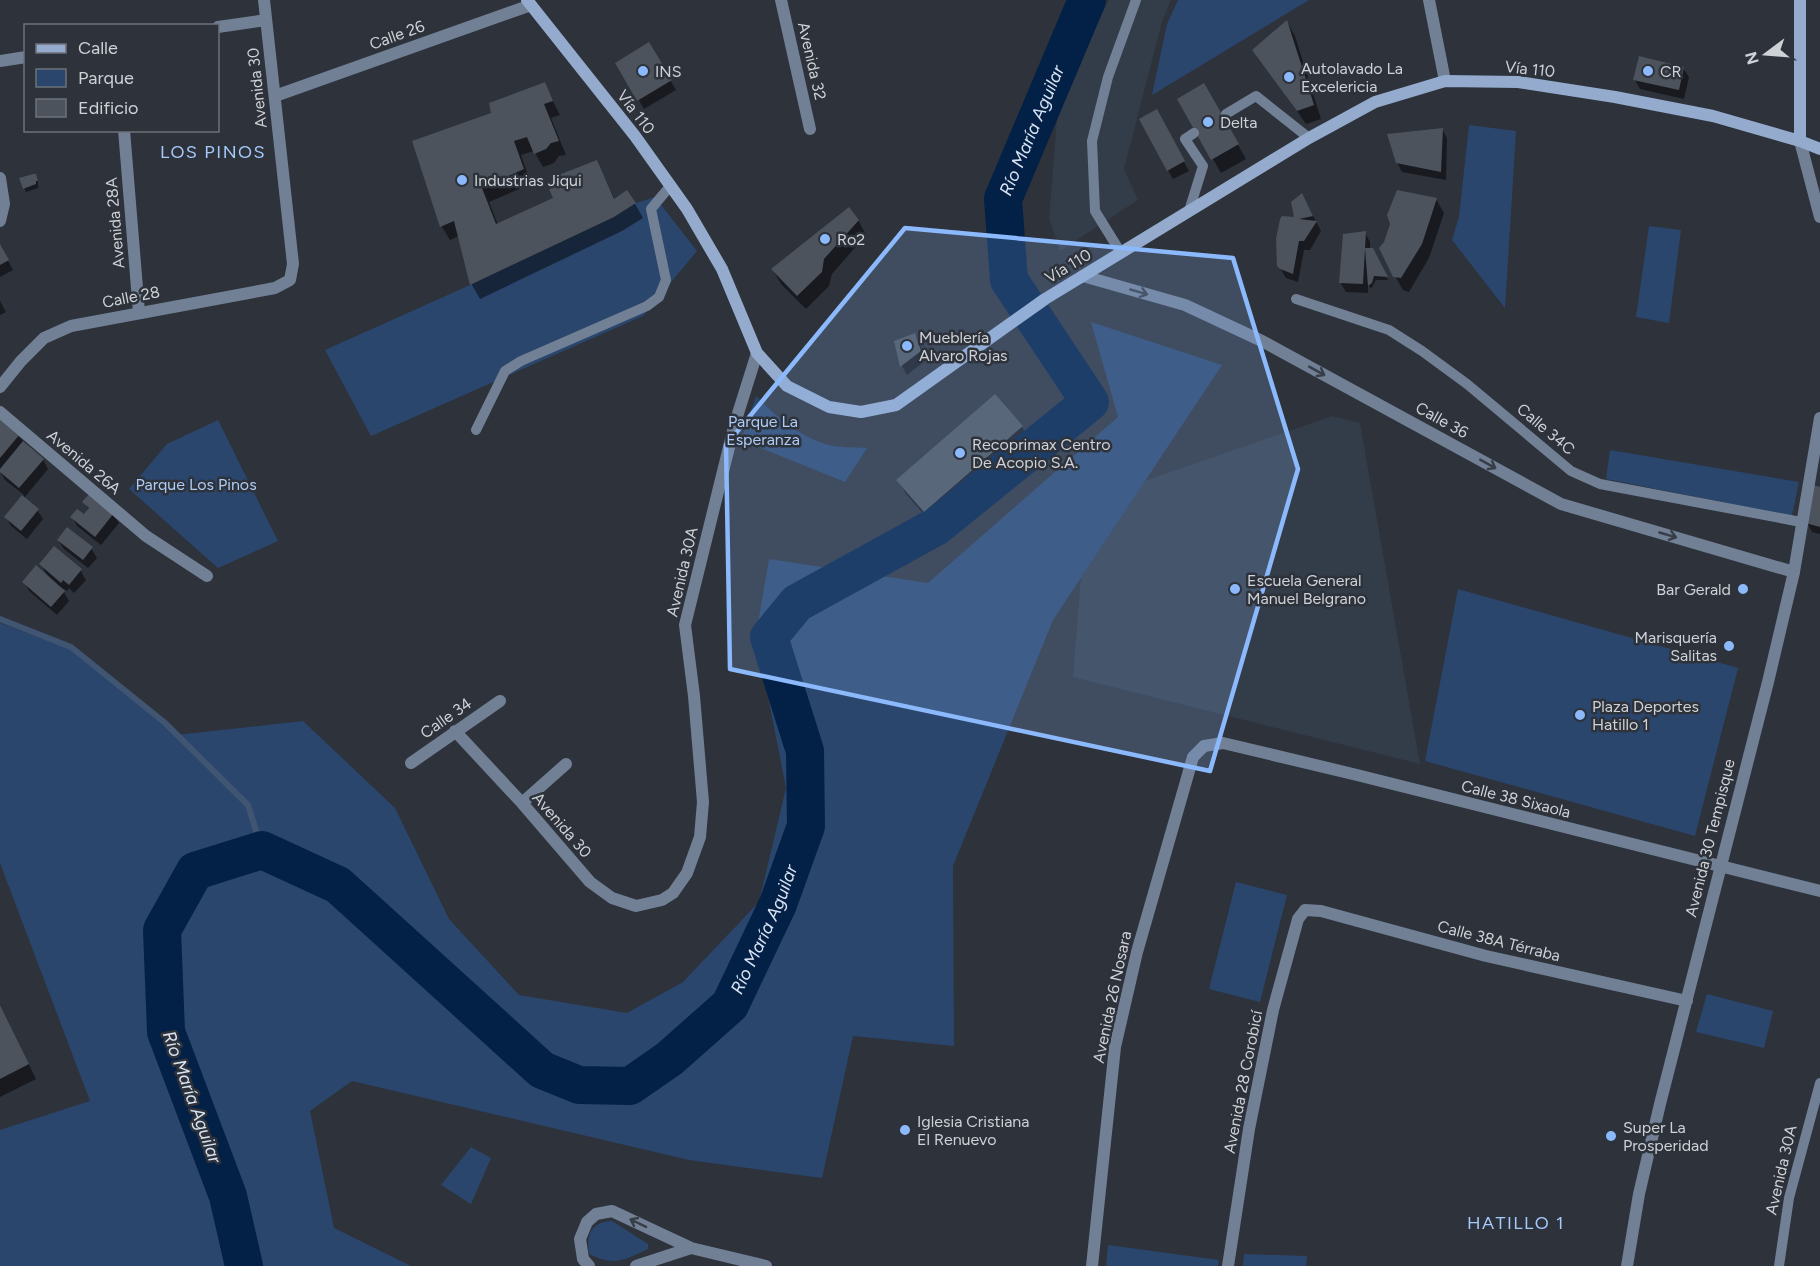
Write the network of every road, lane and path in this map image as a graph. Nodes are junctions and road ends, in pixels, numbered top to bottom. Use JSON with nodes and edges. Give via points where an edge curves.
{"nodes":[{"id":1,"x":264,"y":0,"type":"edge"},
{"id":2,"x":781,"y":0,"type":"edge"},
{"id":3,"x":1136,"y":0,"type":"edge"},
{"id":4,"x":1429,"y":0,"type":"edge"},
{"id":5,"x":1800,"y":0,"type":"edge"},
{"id":6,"x":529,"y":3,"type":"edge"},
{"id":7,"x":266,"y":20,"type":"junction"},
{"id":8,"x":219,"y":27,"type":"edge"},
{"id":9,"x":24,"y":57,"type":"edge"},
{"id":10,"x":0,"y":61,"type":"edge"},
{"id":11,"x":1445,"y":81,"type":"junction"},
{"id":12,"x":275,"y":96,"type":"junction"},
{"id":13,"x":1226,"y":114,"type":"dead end"},
{"id":14,"x":810,"y":129,"type":"dead end"},
{"id":15,"x":124,"y":132,"type":"edge"},
{"id":16,"x":1194,"y":133,"type":"dead end"},
{"id":17,"x":1309,"y":138,"type":"junction"},
{"id":18,"x":1800,"y":141,"type":"junction"},
{"id":19,"x":1820,"y":149,"type":"edge"},
{"id":20,"x":0,"y":178,"type":"edge"},
{"id":21,"x":671,"y":185,"type":"junction"},
{"id":22,"x":1189,"y":211,"type":"junction"},
{"id":23,"x":1820,"y":217,"type":"edge"},
{"id":24,"x":1,"y":218,"type":"edge"},
{"id":25,"x":1121,"y":253,"type":"junction"},
{"id":26,"x":1083,"y":276,"type":"junction"},
{"id":27,"x":290,"y":280,"type":"joint"},
{"id":28,"x":1296,"y":299,"type":"dead end"},
{"id":29,"x":139,"y":312,"type":"junction"},
{"id":30,"x":757,"y":353,"type":"junction"},
{"id":31,"x":0,"y":387,"type":"edge"},
{"id":32,"x":0,"y":412,"type":"edge"},
{"id":33,"x":1820,"y":417,"type":"edge"},
{"id":34,"x":476,"y":429,"type":"dead end"},
{"id":35,"x":1818,"y":440,"type":"edge"},
{"id":36,"x":1801,"y":522,"type":"junction"},
{"id":37,"x":1794,"y":572,"type":"junction"},
{"id":38,"x":207,"y":576,"type":"dead end"},
{"id":39,"x":500,"y":701,"type":"dead end"},
{"id":40,"x":455,"y":731,"type":"junction"},
{"id":41,"x":1204,"y":746,"type":"joint"},
{"id":42,"x":411,"y":763,"type":"dead end"},
{"id":43,"x":566,"y":764,"type":"dead end"},
{"id":44,"x":522,"y":803,"type":"junction"},
{"id":45,"x":1719,"y":866,"type":"junction"},
{"id":46,"x":1820,"y":891,"type":"edge"},
{"id":47,"x":662,"y":900,"type":"joint"},
{"id":48,"x":1305,"y":910,"type":"joint"},
{"id":49,"x":1687,"y":1001,"type":"junction"},
{"id":50,"x":1820,"y":1083,"type":"edge"},
{"id":51,"x":691,"y":1248,"type":"junction"},
{"id":52,"x":589,"y":1266,"type":"edge"},
{"id":53,"x":636,"y":1266,"type":"edge"},
{"id":54,"x":766,"y":1266,"type":"edge"},
{"id":55,"x":1092,"y":1266,"type":"edge"},
{"id":56,"x":1228,"y":1266,"type":"edge"},
{"id":57,"x":1627,"y":1266,"type":"edge"},
{"id":58,"x":1779,"y":1266,"type":"edge"}],
"edges":[{"from":1,"to":7,"type":"street","name":"Avenida 30"},
{"from":2,"to":14,"type":"street","name":"Avenida 32"},
{"from":3,"to":25,"type":"lane","via":[[1108,76],[1092,141],[1095,212]]},
{"from":4,"to":11,"type":"street"},
{"from":5,"to":18,"type":"main road"},
{"from":6,"to":12,"type":"street","name":"Calle 26"},
{"from":6,"to":21,"type":"main road","name":"Vía 110"},
{"from":7,"to":8,"type":"street"},
{"from":7,"to":12,"type":"street","name":"Avenida 30"},
{"from":9,"to":10,"type":"street"},
{"from":11,"to":17,"type":"main road","name":"Vía 110","via":[[1375,102]]},
{"from":11,"to":18,"type":"main road","name":"Vía 110","via":[[1518,82],[1615,97],[1713,116]]},
{"from":12,"to":27,"type":"street","name":"Avenida 30","via":[[293,264]]},
{"from":13,"to":17,"type":"lane","via":[[1256,96]]},
{"from":15,"to":29,"type":"street","name":"Avenida 28A"},
{"from":16,"to":22,"type":"lane","via":[[1185,139],[1203,166]]},
{"from":17,"to":22,"type":"main road","name":"Vía 110"},
{"from":18,"to":19,"type":"main road","name":"Vía 110"},
{"from":18,"to":23,"type":"street"},
{"from":20,"to":24,"type":"street"},
{"from":21,"to":30,"type":"main road","name":"Vía 110","via":[[722,269]]},
{"from":21,"to":34,"type":"lane","via":[[651,208],[666,280],[659,297],[505,371]]},
{"from":22,"to":25,"type":"main road","name":"Vía 110"},
{"from":25,"to":26,"type":"main road","name":"Vía 110"},
{"from":26,"to":30,"type":"main road","name":"Vía 110","via":[[896,405],[861,412],[828,407],[787,386]]},
{"from":26,"to":37,"type":"street","name":"Calle 36","one_way":true,"via":[[1185,305],[1243,332],[1561,504]]},
{"from":27,"to":29,"type":"street","name":"Calle 28","via":[[275,288]]},
{"from":28,"to":36,"type":"lane","name":"Calle 34C","via":[[1389,330],[1467,384],[1571,471],[1600,484]]},
{"from":29,"to":31,"type":"street","name":"Calle 28","via":[[71,326],[44,339]]},
{"from":30,"to":47,"type":"street","name":"Avenida 30A","via":[[735,423],[685,625],[703,802],[700,837],[687,873],[674,893]]},
{"from":32,"to":38,"type":"street","name":"Avenida 26A","via":[[146,536]]},
{"from":33,"to":35,"type":"street","name":"Avenida 30 Tempisque"},
{"from":35,"to":36,"type":"street","name":"Avenida 30 Tempisque"},
{"from":36,"to":37,"type":"street","name":"Avenida 30 Tempisque"},
{"from":37,"to":45,"type":"street","name":"Avenida 30 Tempisque"},
{"from":39,"to":40,"type":"street","name":"Calle 34"},
{"from":40,"to":42,"type":"street","name":"Calle 34"},
{"from":40,"to":44,"type":"street","name":"Avenida 30"},
{"from":41,"to":45,"type":"street","name":"Calle 38 Sixaola","via":[[1224,743]]},
{"from":41,"to":55,"type":"street","name":"Avenida 26 Nosara","via":[[1193,757],[1137,952],[1115,1047]]},
{"from":43,"to":44,"type":"street"},
{"from":44,"to":47,"type":"street","name":"Avenida 30","via":[[590,882],[612,898],[636,906]]},
{"from":45,"to":46,"type":"street","name":"Calle 38 Sixaola"},
{"from":45,"to":49,"type":"street","name":"Avenida 30 Tempisque"},
{"from":48,"to":49,"type":"street","name":"Calle 38A Térraba"},
{"from":48,"to":56,"type":"street","name":"Avenida 28 Corobicí","via":[[1298,919],[1274,1010],[1249,1129]]},
{"from":49,"to":57,"type":"street","name":"Avenida 30 Tempisque","via":[[1654,1126]]},
{"from":50,"to":58,"type":"lane","name":"Avenida 30A","via":[[1790,1198]]},
{"from":51,"to":52,"type":"street","one_way":true,"via":[[612,1211],[596,1214],[587,1222],[580,1239],[583,1258]]},
{"from":51,"to":53,"type":"street"},
{"from":51,"to":54,"type":"street"}]}
